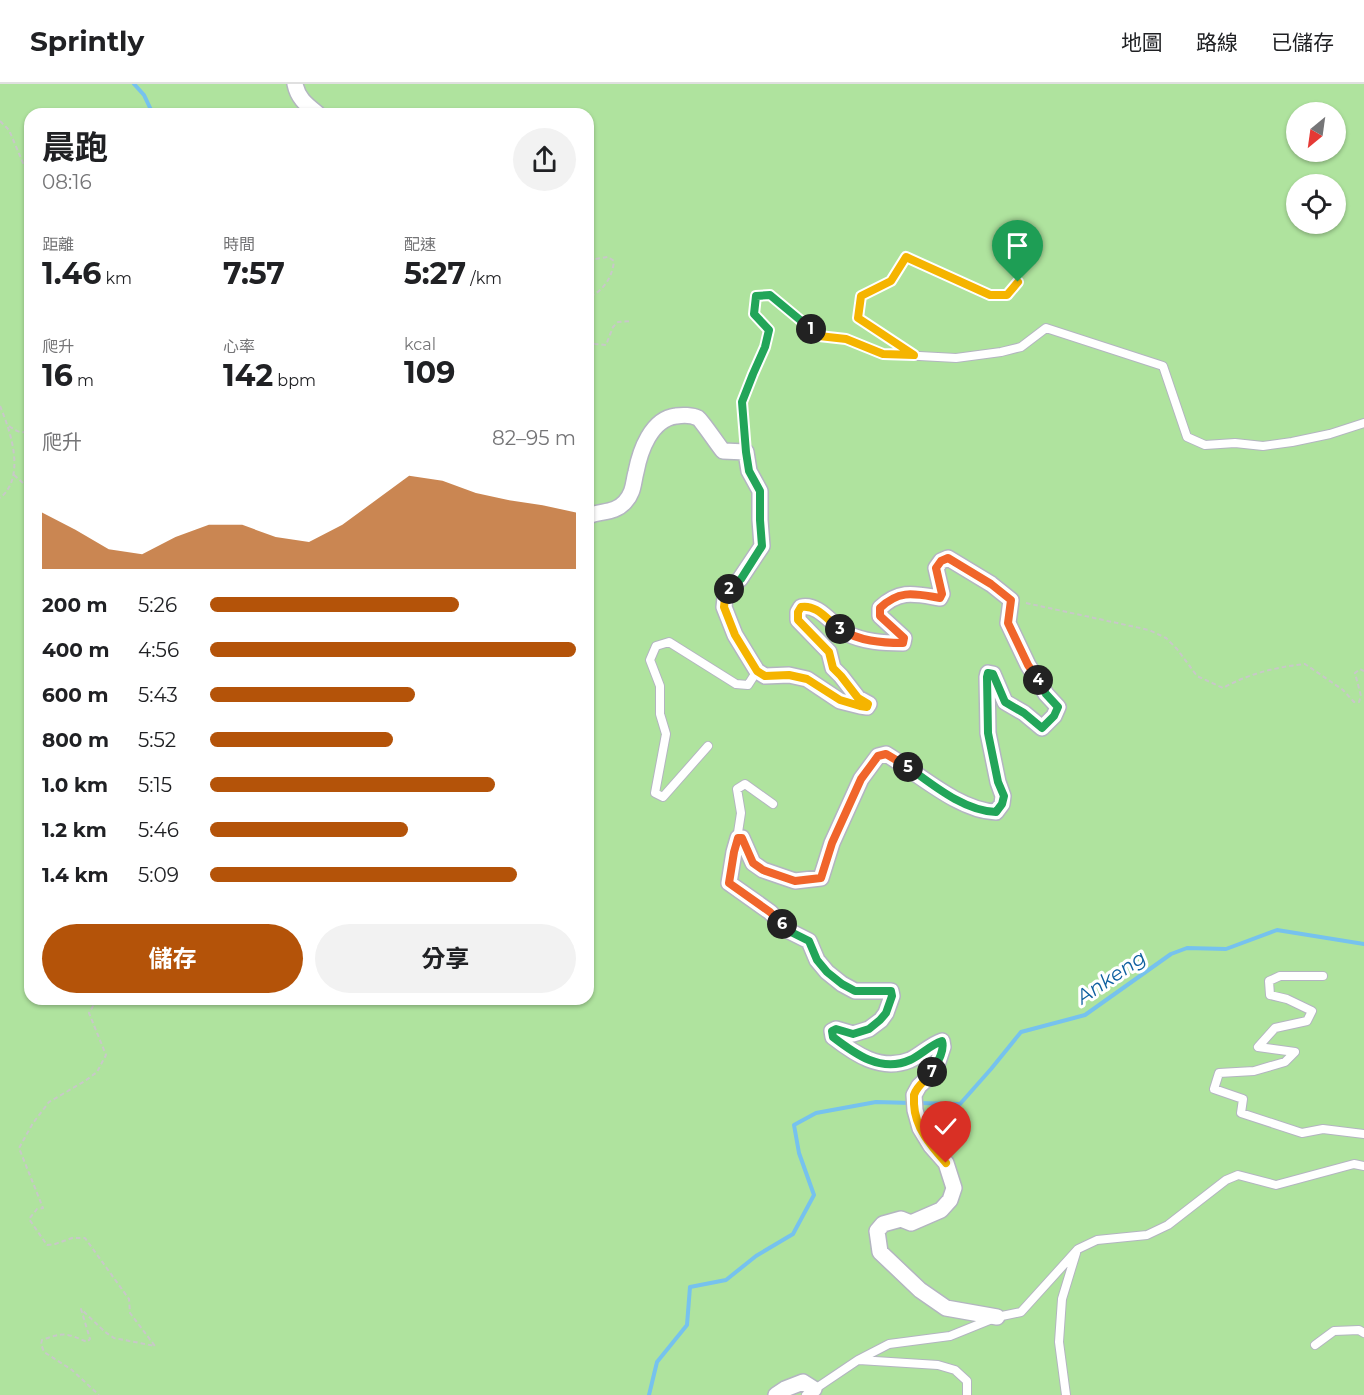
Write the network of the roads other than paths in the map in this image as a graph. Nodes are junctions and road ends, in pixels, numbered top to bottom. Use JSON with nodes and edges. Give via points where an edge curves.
{"nodes":[{"id":1,"x":295,"y":84,"type":"edge"},
{"id":2,"x":311,"y":108,"type":"edge"},
{"id":3,"x":1018,"y":282,"type":"dead end"},
{"id":4,"x":914,"y":355,"type":"junction"},
{"id":5,"x":1364,"y":423,"type":"edge"},
{"id":6,"x":746,"y":452,"type":"junction"},
{"id":7,"x":594,"y":515,"type":"edge"},
{"id":8,"x":757,"y":671,"type":"junction"},
{"id":9,"x":708,"y":746,"type":"dead end"},
{"id":10,"x":773,"y":804,"type":"dead end"},
{"id":11,"x":734,"y":852,"type":"junction"},
{"id":12,"x":1323,"y":976,"type":"dead end"},
{"id":13,"x":1364,"y":1134,"type":"edge"},
{"id":14,"x":1364,"y":1166,"type":"edge"},
{"id":15,"x":1078,"y":1249,"type":"junction"},
{"id":16,"x":997,"y":1317,"type":"junction"},
{"id":17,"x":1364,"y":1333,"type":"edge"},
{"id":18,"x":1315,"y":1346,"type":"dead end"},
{"id":19,"x":858,"y":1360,"type":"junction"},
{"id":20,"x":810,"y":1392,"type":"edge"},
{"id":21,"x":776,"y":1395,"type":"edge"},
{"id":22,"x":967,"y":1395,"type":"edge"},
{"id":23,"x":1066,"y":1395,"type":"edge"}],
"edges":[{"from":1,"to":2,"type":"street","via":[[301,100]]},
{"from":3,"to":4,"type":"lane","via":[[1007,295],[990,295],[906,257],[891,281],[861,296],[858,318]]},
{"from":4,"to":5,"type":"lane","via":[[956,358],[1001,352],[1021,347],[1046,328],[1164,366],[1187,436],[1204,445],[1263,446],[1330,434]]},
{"from":4,"to":6,"type":"lane","via":[[883,354],[846,339],[819,336],[770,295],[756,296],[754,314],[769,330],[742,402]]},
{"from":6,"to":7,"type":"street","via":[[723,451],[699,418],[669,417],[654,427],[645,444],[627,501],[616,510]]},
{"from":6,"to":8,"type":"street","via":[[749,471],[760,491],[762,546],[741,579],[728,590],[724,607],[735,635]]},
{"from":8,"to":9,"type":"lane","via":[[748,685],[736,684],[669,642],[656,645],[650,660],[660,686],[660,714],[666,734],[655,793],[663,797]]},
{"from":8,"to":11,"type":"street","via":[[765,676],[807,679],[840,700],[867,707],[833,668],[829,652],[798,620],[798,612],[808,606],[847,633],[870,641],[903,643],[904,638],[880,616],[880,608],[906,594],[940,598],[936,568],[948,558],[1011,600],[1008,623],[1028,665],[1058,707],[1042,728],[1005,702],[993,674],[988,673],[988,733],[1004,796],[996,812],[958,801],[886,754],[878,756],[861,779],[821,878],[795,881],[763,870],[753,863],[742,838],[738,838]]},
{"from":10,"to":11,"type":"lane","via":[[745,784],[737,789],[741,813]]},
{"from":11,"to":16,"type":"street","via":[[729,883],[789,931],[809,941],[827,972],[855,991],[891,991],[886,1013],[869,1029],[853,1034],[836,1029],[832,1031],[833,1037],[871,1061],[889,1064],[910,1060],[942,1041],[944,1047],[938,1062],[914,1095],[915,1110],[920,1128],[946,1163],[954,1188],[941,1210],[911,1223],[901,1219],[883,1224],[877,1231],[880,1252],[920,1290],[946,1308]]},
{"from":12,"to":13,"type":"lane","via":[[1280,976],[1269,981],[1270,995],[1312,1011],[1307,1021],[1275,1028],[1258,1047],[1295,1052],[1285,1062],[1254,1071],[1220,1073],[1214,1089],[1243,1099],[1240,1113],[1302,1133],[1323,1129]]},
{"from":14,"to":15,"type":"lane","via":[[1354,1164],[1276,1185],[1238,1175],[1158,1230],[1147,1235],[1096,1240]]},
{"from":15,"to":16,"type":"lane","via":[[1021,1312]]},
{"from":15,"to":23,"type":"lane","via":[[1062,1299],[1059,1342]]},
{"from":16,"to":19,"type":"lane","via":[[950,1336],[890,1344]]},
{"from":17,"to":18,"type":"lane","via":[[1334,1331]]},
{"from":19,"to":20,"type":"lane"},
{"from":19,"to":22,"type":"lane","via":[[938,1365],[955,1370],[968,1381]]},
{"from":20,"to":21,"type":"street","via":[[803,1382]]}]}
